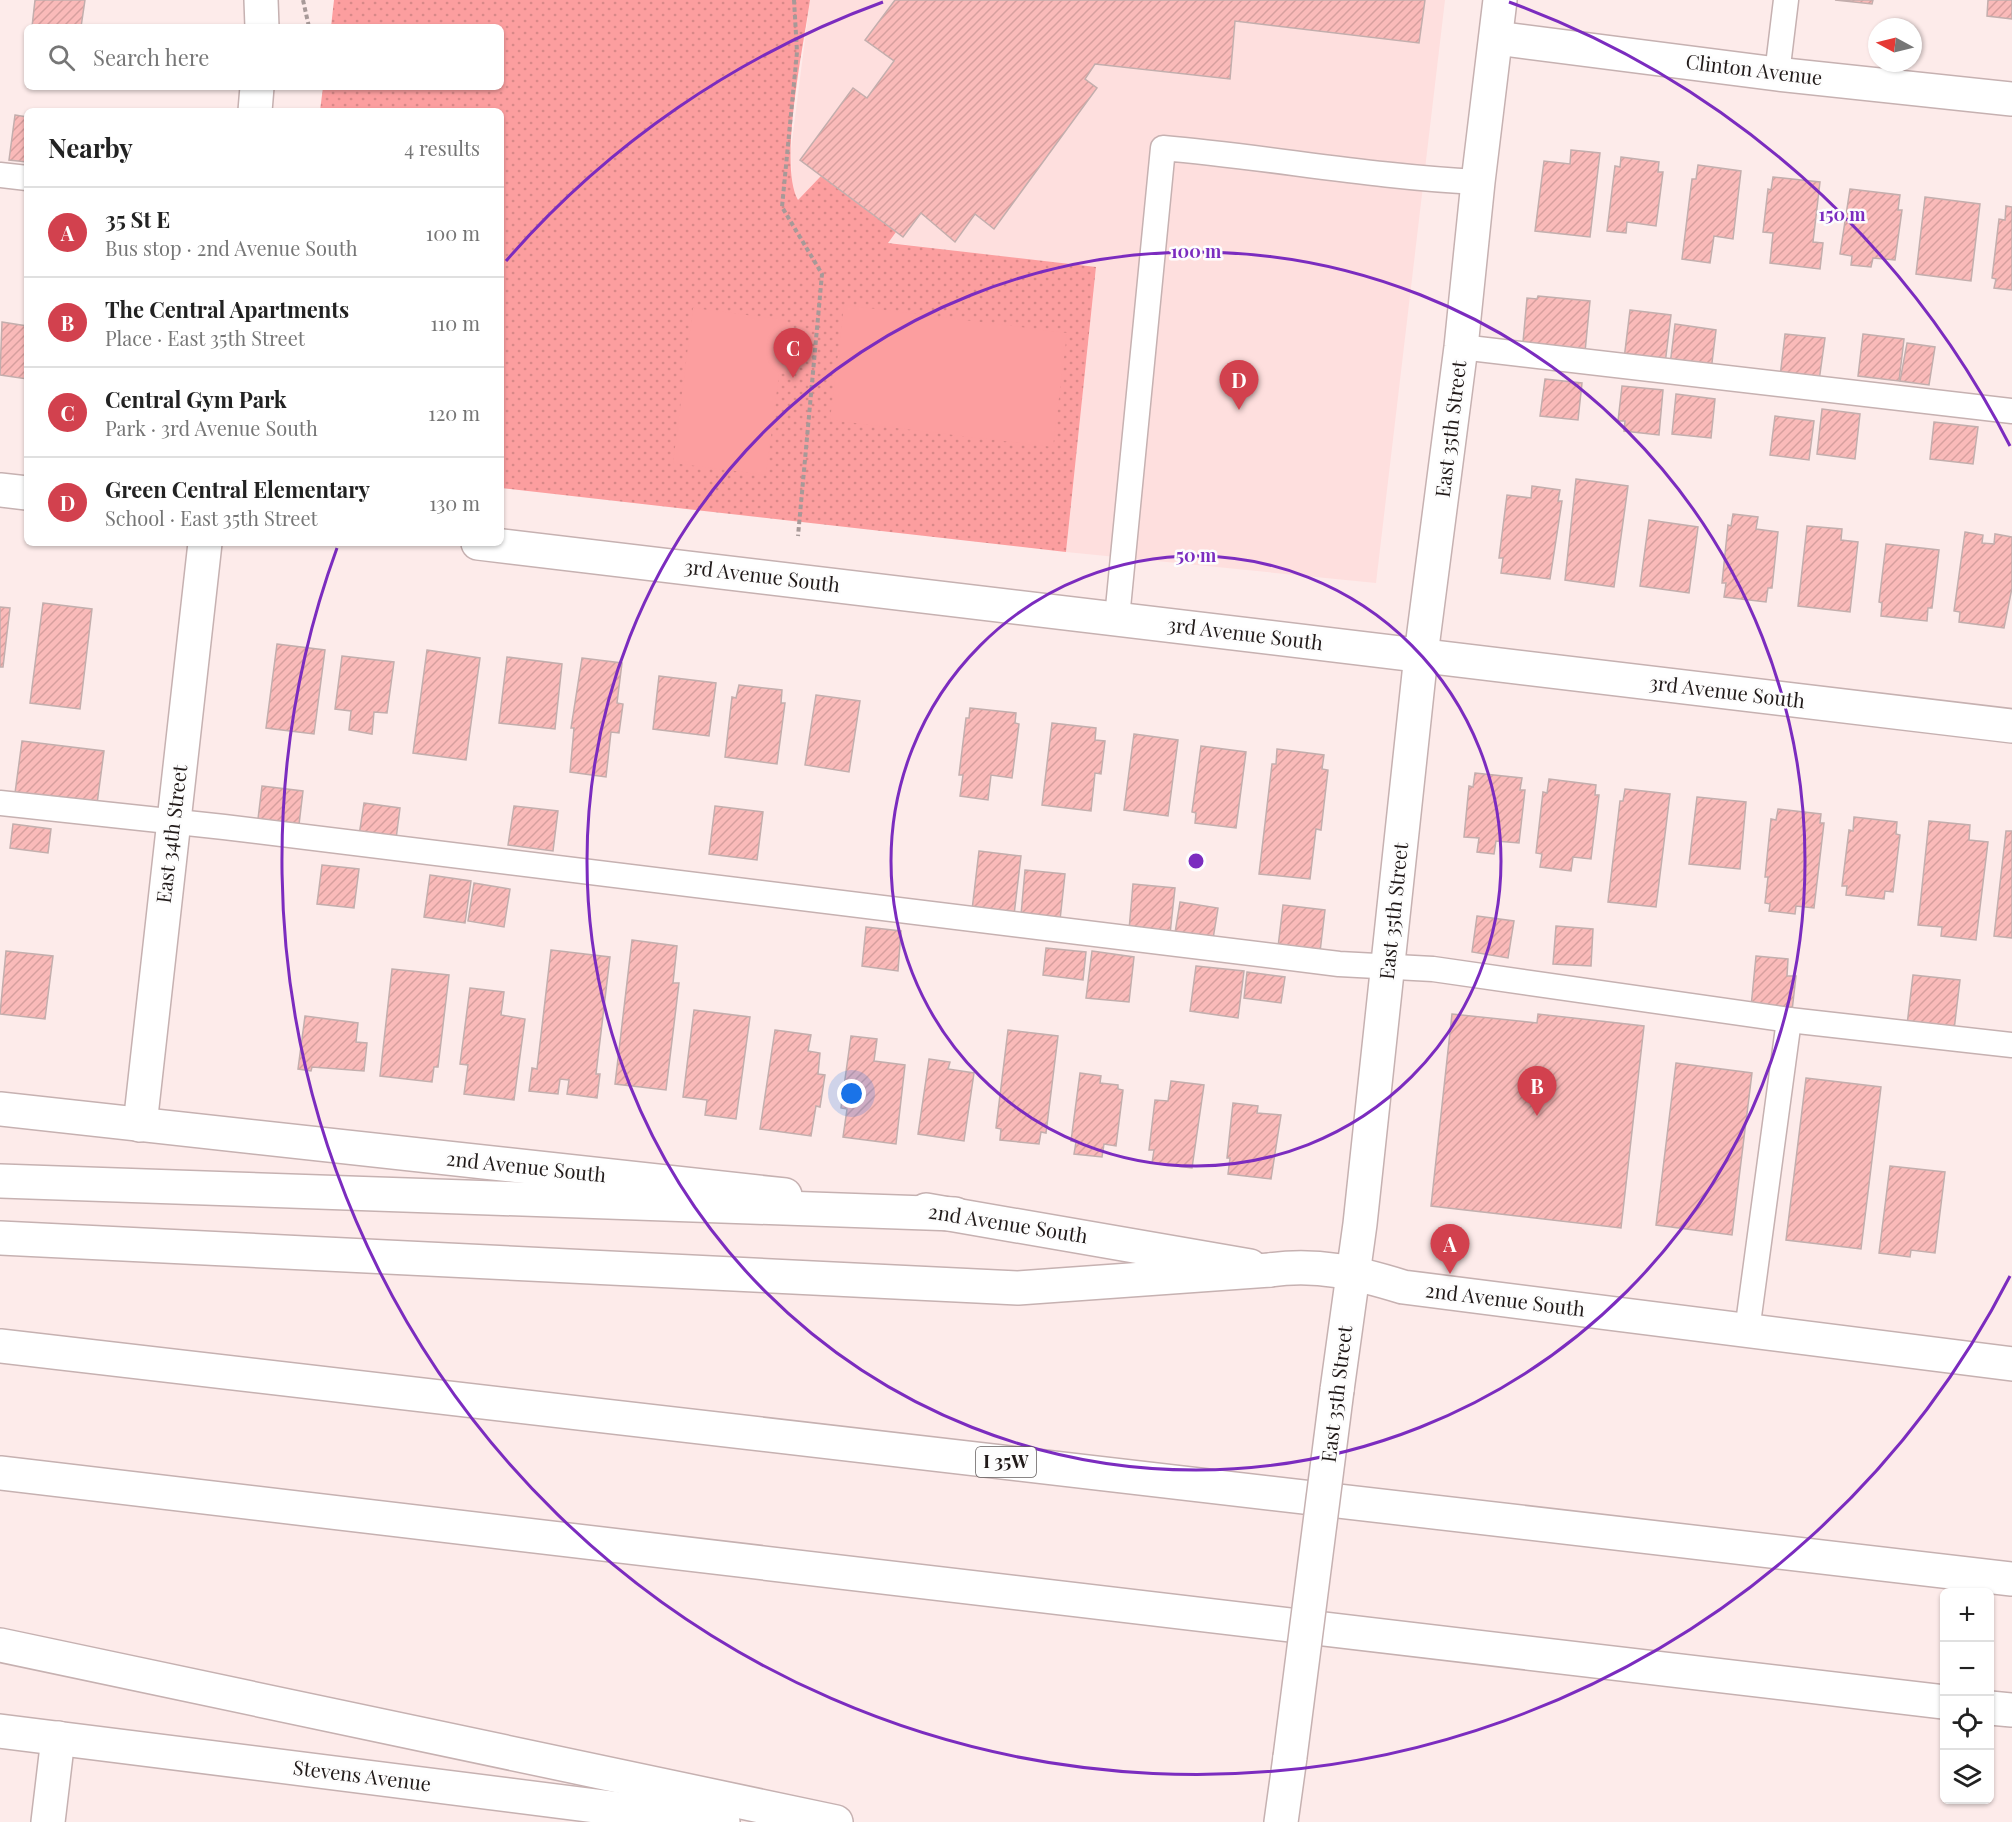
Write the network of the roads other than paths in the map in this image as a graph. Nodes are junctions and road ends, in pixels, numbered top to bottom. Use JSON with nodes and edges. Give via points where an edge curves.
{"nodes":[{"id":1,"x":261,"y":0,"type":"edge"},
{"id":2,"x":1500,"y":0,"type":"edge"},
{"id":3,"x":1786,"y":0,"type":"edge"},
{"id":4,"x":262,"y":24,"type":"edge"},
{"id":5,"x":1496,"y":38,"type":"junction"},
{"id":6,"x":1777,"y":74,"type":"junction"},
{"id":7,"x":258,"y":90,"type":"edge"},
{"id":8,"x":2012,"y":99,"type":"edge"},
{"id":9,"x":255,"y":108,"type":"edge"},
{"id":10,"x":0,"y":175,"type":"edge"},
{"id":11,"x":24,"y":178,"type":"edge"},
{"id":12,"x":1478,"y":182,"type":"junction"},
{"id":13,"x":1461,"y":347,"type":"junction"},
{"id":14,"x":2012,"y":411,"type":"edge"},
{"id":15,"x":0,"y":490,"type":"edge"},
{"id":16,"x":24,"y":493,"type":"edge"},
{"id":17,"x":205,"y":546,"type":"edge"},
{"id":18,"x":504,"y":546,"type":"edge"},
{"id":19,"x":1117,"y":618,"type":"junction"},
{"id":20,"x":1421,"y":655,"type":"junction"},
{"id":21,"x":2012,"y":726,"type":"edge"},
{"id":22,"x":0,"y":803,"type":"edge"},
{"id":23,"x":173,"y":823,"type":"junction"},
{"id":24,"x":1389,"y":967,"type":"junction"},
{"id":25,"x":1789,"y":1020,"type":"junction"},
{"id":26,"x":2012,"y":1045,"type":"edge"},
{"id":27,"x":0,"y":1109,"type":"edge"},
{"id":28,"x":140,"y":1125,"type":"junction"},
{"id":29,"x":0,"y":1181,"type":"edge"},
{"id":30,"x":955,"y":1214,"type":"junction"},
{"id":31,"x":0,"y":1238,"type":"edge"},
{"id":32,"x":1270,"y":1270,"type":"junction"},
{"id":33,"x":1352,"y":1271,"type":"junction"},
{"id":34,"x":1747,"y":1331,"type":"junction"},
{"id":35,"x":0,"y":1346,"type":"edge"},
{"id":36,"x":2012,"y":1364,"type":"edge"},
{"id":37,"x":0,"y":1473,"type":"edge"},
{"id":38,"x":2012,"y":1579,"type":"edge"},
{"id":39,"x":0,"y":1645,"type":"edge"},
{"id":40,"x":1940,"y":1702,"type":"edge"},
{"id":41,"x":1994,"y":1708,"type":"edge"},
{"id":42,"x":2012,"y":1710,"type":"edge"},
{"id":43,"x":0,"y":1731,"type":"edge"},
{"id":44,"x":57,"y":1738,"type":"junction"},
{"id":45,"x":48,"y":1822,"type":"edge"},
{"id":46,"x":723,"y":1822,"type":"edge"},
{"id":47,"x":836,"y":1822,"type":"edge"},
{"id":48,"x":1281,"y":1822,"type":"edge"}],
"edges":[{"from":1,"to":4,"type":"main road"},
{"from":2,"to":5,"type":"main road","name":"East 35th Street"},
{"from":3,"to":6,"type":"lane"},
{"from":5,"to":6,"type":"main road","name":"Clinton Avenue"},
{"from":5,"to":12,"type":"main road","name":"East 35th Street"},
{"from":6,"to":8,"type":"main road","name":"Clinton Avenue"},
{"from":7,"to":9,"type":"main road"},
{"from":10,"to":11,"type":"lane"},
{"from":12,"to":13,"type":"main road","name":"East 35th Street"},
{"from":12,"to":19,"type":"lane","via":[[1162,148]]},
{"from":13,"to":14,"type":"lane"},
{"from":13,"to":20,"type":"main road","name":"East 35th Street"},
{"from":15,"to":16,"type":"main road"},
{"from":17,"to":23,"type":"main road","name":"East 34th Street"},
{"from":18,"to":19,"type":"main road","name":"3rd Avenue South"},
{"from":19,"to":20,"type":"main road","name":"3rd Avenue South"},
{"from":20,"to":21,"type":"main road","name":"3rd Avenue South"},
{"from":20,"to":24,"type":"main road","name":"East 35th Street"},
{"from":22,"to":23,"type":"lane"},
{"from":23,"to":24,"type":"lane","via":[[1327,963]]},
{"from":23,"to":28,"type":"main road","name":"East 34th Street"},
{"from":24,"to":25,"type":"lane","via":[[1433,969]]},
{"from":24,"to":33,"type":"main road","name":"East 35th Street"},
{"from":25,"to":26,"type":"lane"},
{"from":25,"to":34,"type":"lane"},
{"from":27,"to":28,"type":"main road","name":"2nd Avenue South"},
{"from":28,"to":30,"type":"main road","name":"2nd Avenue South"},
{"from":29,"to":30,"type":"main road"},
{"from":30,"to":32,"type":"main road","name":"2nd Avenue South"},
{"from":31,"to":32,"type":"main road","via":[[1018,1288]]},
{"from":32,"to":33,"type":"main road","name":"2nd Avenue South","via":[[1299,1266]]},
{"from":33,"to":34,"type":"main road","name":"2nd Avenue South","via":[[1403,1287]]},
{"from":33,"to":48,"type":"main road","name":"East 35th Street","bridge":true},
{"from":34,"to":36,"type":"main road","name":"2nd Avenue South"},
{"from":35,"to":38,"type":"main road","number":"I 35W"},
{"from":37,"to":40,"type":"main road"},
{"from":39,"to":47,"type":"main road"},
{"from":41,"to":42,"type":"main road"},
{"from":43,"to":44,"type":"main road","name":"Stevens Avenue"},
{"from":44,"to":45,"type":"main road"},
{"from":44,"to":46,"type":"main road","name":"Stevens Avenue"}]}
